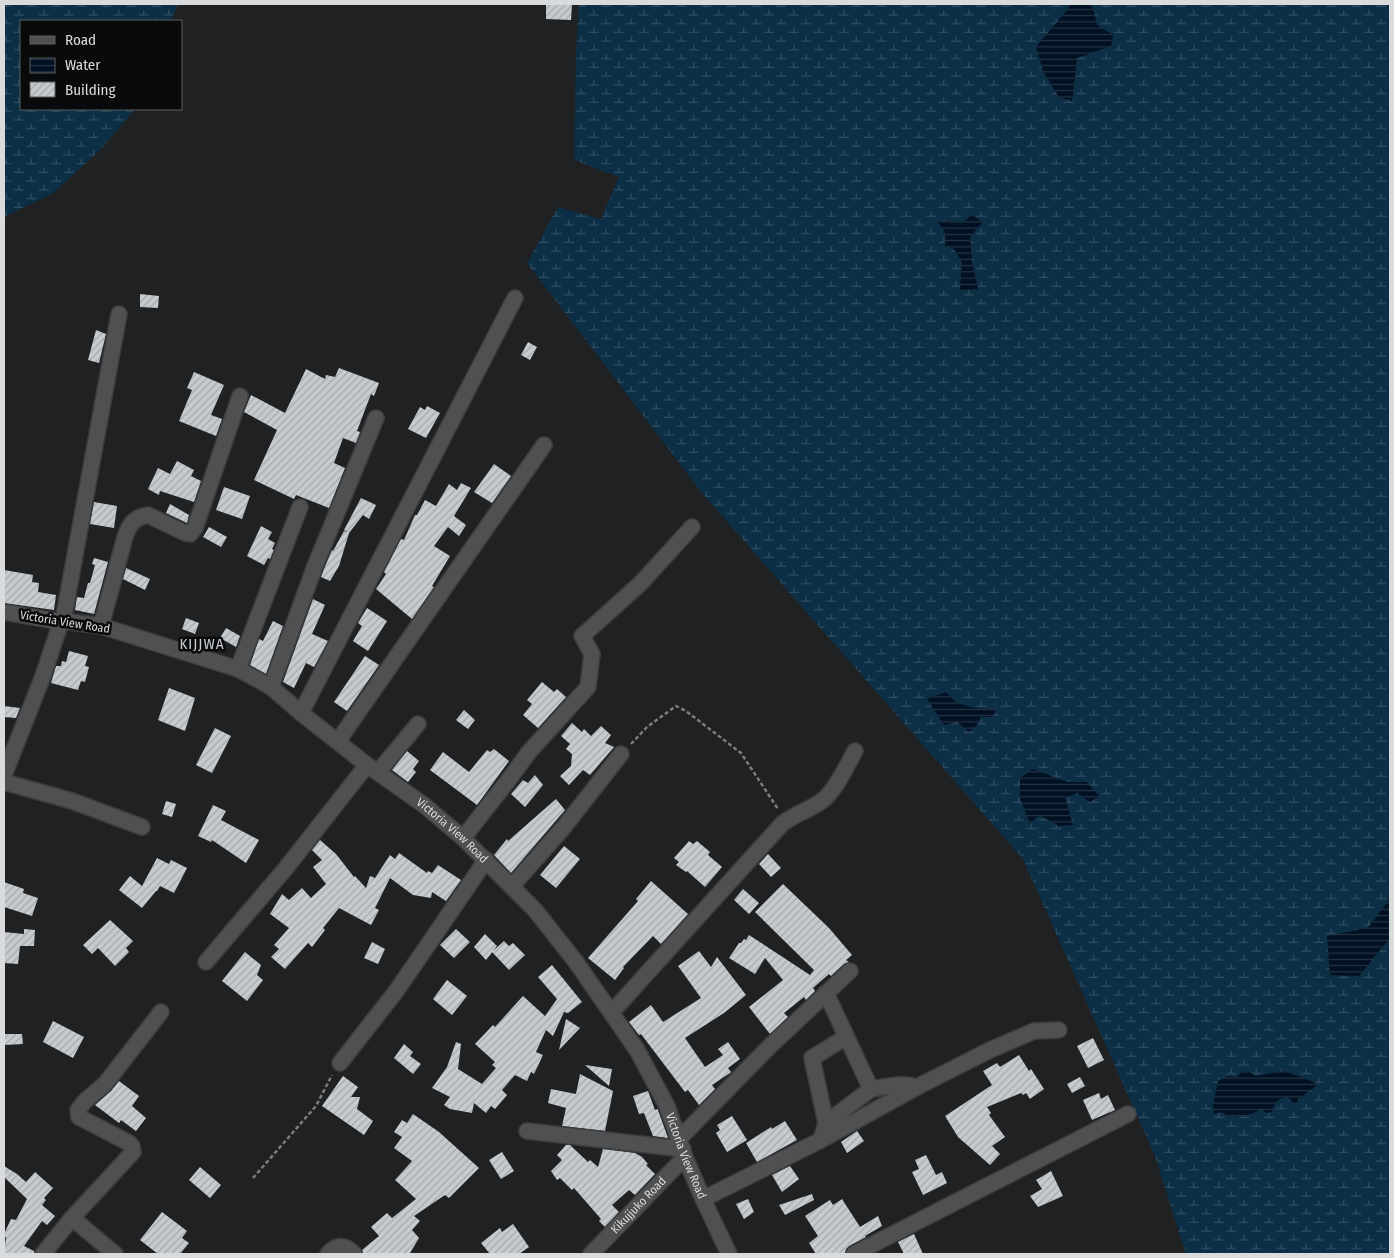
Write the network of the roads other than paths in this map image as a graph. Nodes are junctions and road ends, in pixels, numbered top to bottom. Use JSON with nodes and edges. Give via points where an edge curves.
{"nodes":[{"id":1,"x":515,"y":298,"type":"dead end"},
{"id":2,"x":119,"y":314,"type":"dead end"},
{"id":3,"x":240,"y":396,"type":"dead end"},
{"id":4,"x":376,"y":418,"type":"dead end"},
{"id":5,"x":544,"y":445,"type":"dead end"},
{"id":6,"x":300,"y":507,"type":"dead end"},
{"id":7,"x":692,"y":527,"type":"dead end"},
{"id":8,"x":4,"y":612,"type":"edge"},
{"id":9,"x":62,"y":622,"type":"junction"},
{"id":10,"x":101,"y":626,"type":"junction"},
{"id":11,"x":238,"y":669,"type":"junction"},
{"id":12,"x":271,"y":687,"type":"junction"},
{"id":13,"x":301,"y":713,"type":"junction"},
{"id":14,"x":418,"y":724,"type":"dead end"},
{"id":15,"x":338,"y":741,"type":"junction"},
{"id":16,"x":855,"y":751,"type":"dead end"},
{"id":17,"x":621,"y":754,"type":"road end"},
{"id":18,"x":373,"y":769,"type":"junction"},
{"id":19,"x":4,"y":776,"type":"edge"},
{"id":20,"x":4,"y":782,"type":"edge"},
{"id":21,"x":142,"y":827,"type":"dead end"},
{"id":22,"x":463,"y":838,"type":"junction"},
{"id":23,"x":486,"y":860,"type":"junction"},
{"id":24,"x":512,"y":886,"type":"junction"},
{"id":25,"x":206,"y":962,"type":"dead end"},
{"id":26,"x":850,"y":971,"type":"dead end"},
{"id":27,"x":826,"y":993,"type":"junction"},
{"id":28,"x":161,"y":1012,"type":"dead end"},
{"id":29,"x":612,"y":1012,"type":"junction"},
{"id":30,"x":1060,"y":1030,"type":"dead end"},
{"id":31,"x":846,"y":1037,"type":"junction"},
{"id":32,"x":340,"y":1063,"type":"road end"},
{"id":33,"x":917,"y":1087,"type":"junction"},
{"id":34,"x":871,"y":1089,"type":"junction"},
{"id":35,"x":1128,"y":1114,"type":"dead end"},
{"id":36,"x":826,"y":1123,"type":"junction"},
{"id":37,"x":526,"y":1131,"type":"dead end"},
{"id":38,"x":821,"y":1140,"type":"junction"},
{"id":39,"x":682,"y":1148,"type":"junction"},
{"id":40,"x":702,"y":1199,"type":"junction"},
{"id":41,"x":72,"y":1218,"type":"junction"},
{"id":42,"x":43,"y":1254,"type":"edge"},
{"id":43,"x":115,"y":1254,"type":"edge"},
{"id":44,"x":328,"y":1254,"type":"edge"},
{"id":45,"x":354,"y":1254,"type":"edge"},
{"id":46,"x":590,"y":1254,"type":"edge"},
{"id":47,"x":729,"y":1254,"type":"edge"},
{"id":48,"x":854,"y":1254,"type":"edge"}],
"edges":[{"from":1,"to":13,"type":"street"},
{"from":2,"to":9,"type":"street"},
{"from":3,"to":10,"type":"street","via":[[192,532],[185,533],[148,515],[129,525]]},
{"from":4,"to":12,"type":"street","via":[[315,566]]},
{"from":5,"to":15,"type":"street"},
{"from":6,"to":11,"type":"street"},
{"from":7,"to":22,"type":"street","via":[[640,584],[582,636],[592,654],[588,687],[529,752]]},
{"from":8,"to":9,"type":"street","name":"Victoria View Road"},
{"from":9,"to":10,"type":"street","name":"Victoria View Road"},
{"from":9,"to":19,"type":"street"},
{"from":10,"to":11,"type":"street","name":"Victoria View Road"},
{"from":11,"to":12,"type":"street","name":"Victoria View Road"},
{"from":12,"to":13,"type":"street","name":"Victoria View Road"},
{"from":13,"to":15,"type":"street","name":"Victoria View Road"},
{"from":14,"to":18,"type":"street"},
{"from":15,"to":18,"type":"street","name":"Victoria View Road"},
{"from":16,"to":29,"type":"street","via":[[825,799],[786,821]]},
{"from":17,"to":24,"type":"street","via":[[564,827]]},
{"from":18,"to":22,"type":"street","name":"Victoria View Road"},
{"from":18,"to":25,"type":"street"},
{"from":20,"to":21,"type":"street","via":[[72,801]]},
{"from":22,"to":23,"type":"street","name":"Victoria View Road"},
{"from":23,"to":24,"type":"street","name":"Victoria View Road"},
{"from":23,"to":32,"type":"street","via":[[397,990]]},
{"from":24,"to":29,"type":"street","name":"Victoria View Road","via":[[535,910]]},
{"from":26,"to":27,"type":"street","name":"Kikujjuko Road"},
{"from":27,"to":31,"type":"street"},
{"from":27,"to":39,"type":"street","name":"Kikujjuko Road","via":[[768,1048]]},
{"from":28,"to":41,"type":"street","via":[[105,1084],[78,1110],[79,1117],[129,1143],[133,1152]]},
{"from":29,"to":39,"type":"street","name":"Victoria View Road","via":[[668,1106]]},
{"from":30,"to":33,"type":"street","via":[[1034,1031]]},
{"from":31,"to":34,"type":"street"},
{"from":31,"to":36,"type":"street","via":[[812,1058]]},
{"from":33,"to":34,"type":"street","via":[[898,1085]]},
{"from":33,"to":38,"type":"street"},
{"from":34,"to":36,"type":"street"},
{"from":35,"to":48,"type":"street"},
{"from":36,"to":38,"type":"street"},
{"from":37,"to":39,"type":"street"},
{"from":38,"to":40,"type":"street"},
{"from":39,"to":40,"type":"street","name":"Victoria View Road"},
{"from":39,"to":46,"type":"street","name":"Kikujjuko Road"},
{"from":40,"to":47,"type":"street","name":"Victoria View Road"},
{"from":41,"to":42,"type":"street"},
{"from":41,"to":43,"type":"street"},
{"from":44,"to":45,"type":"street","via":[[342,1246]]}]}
